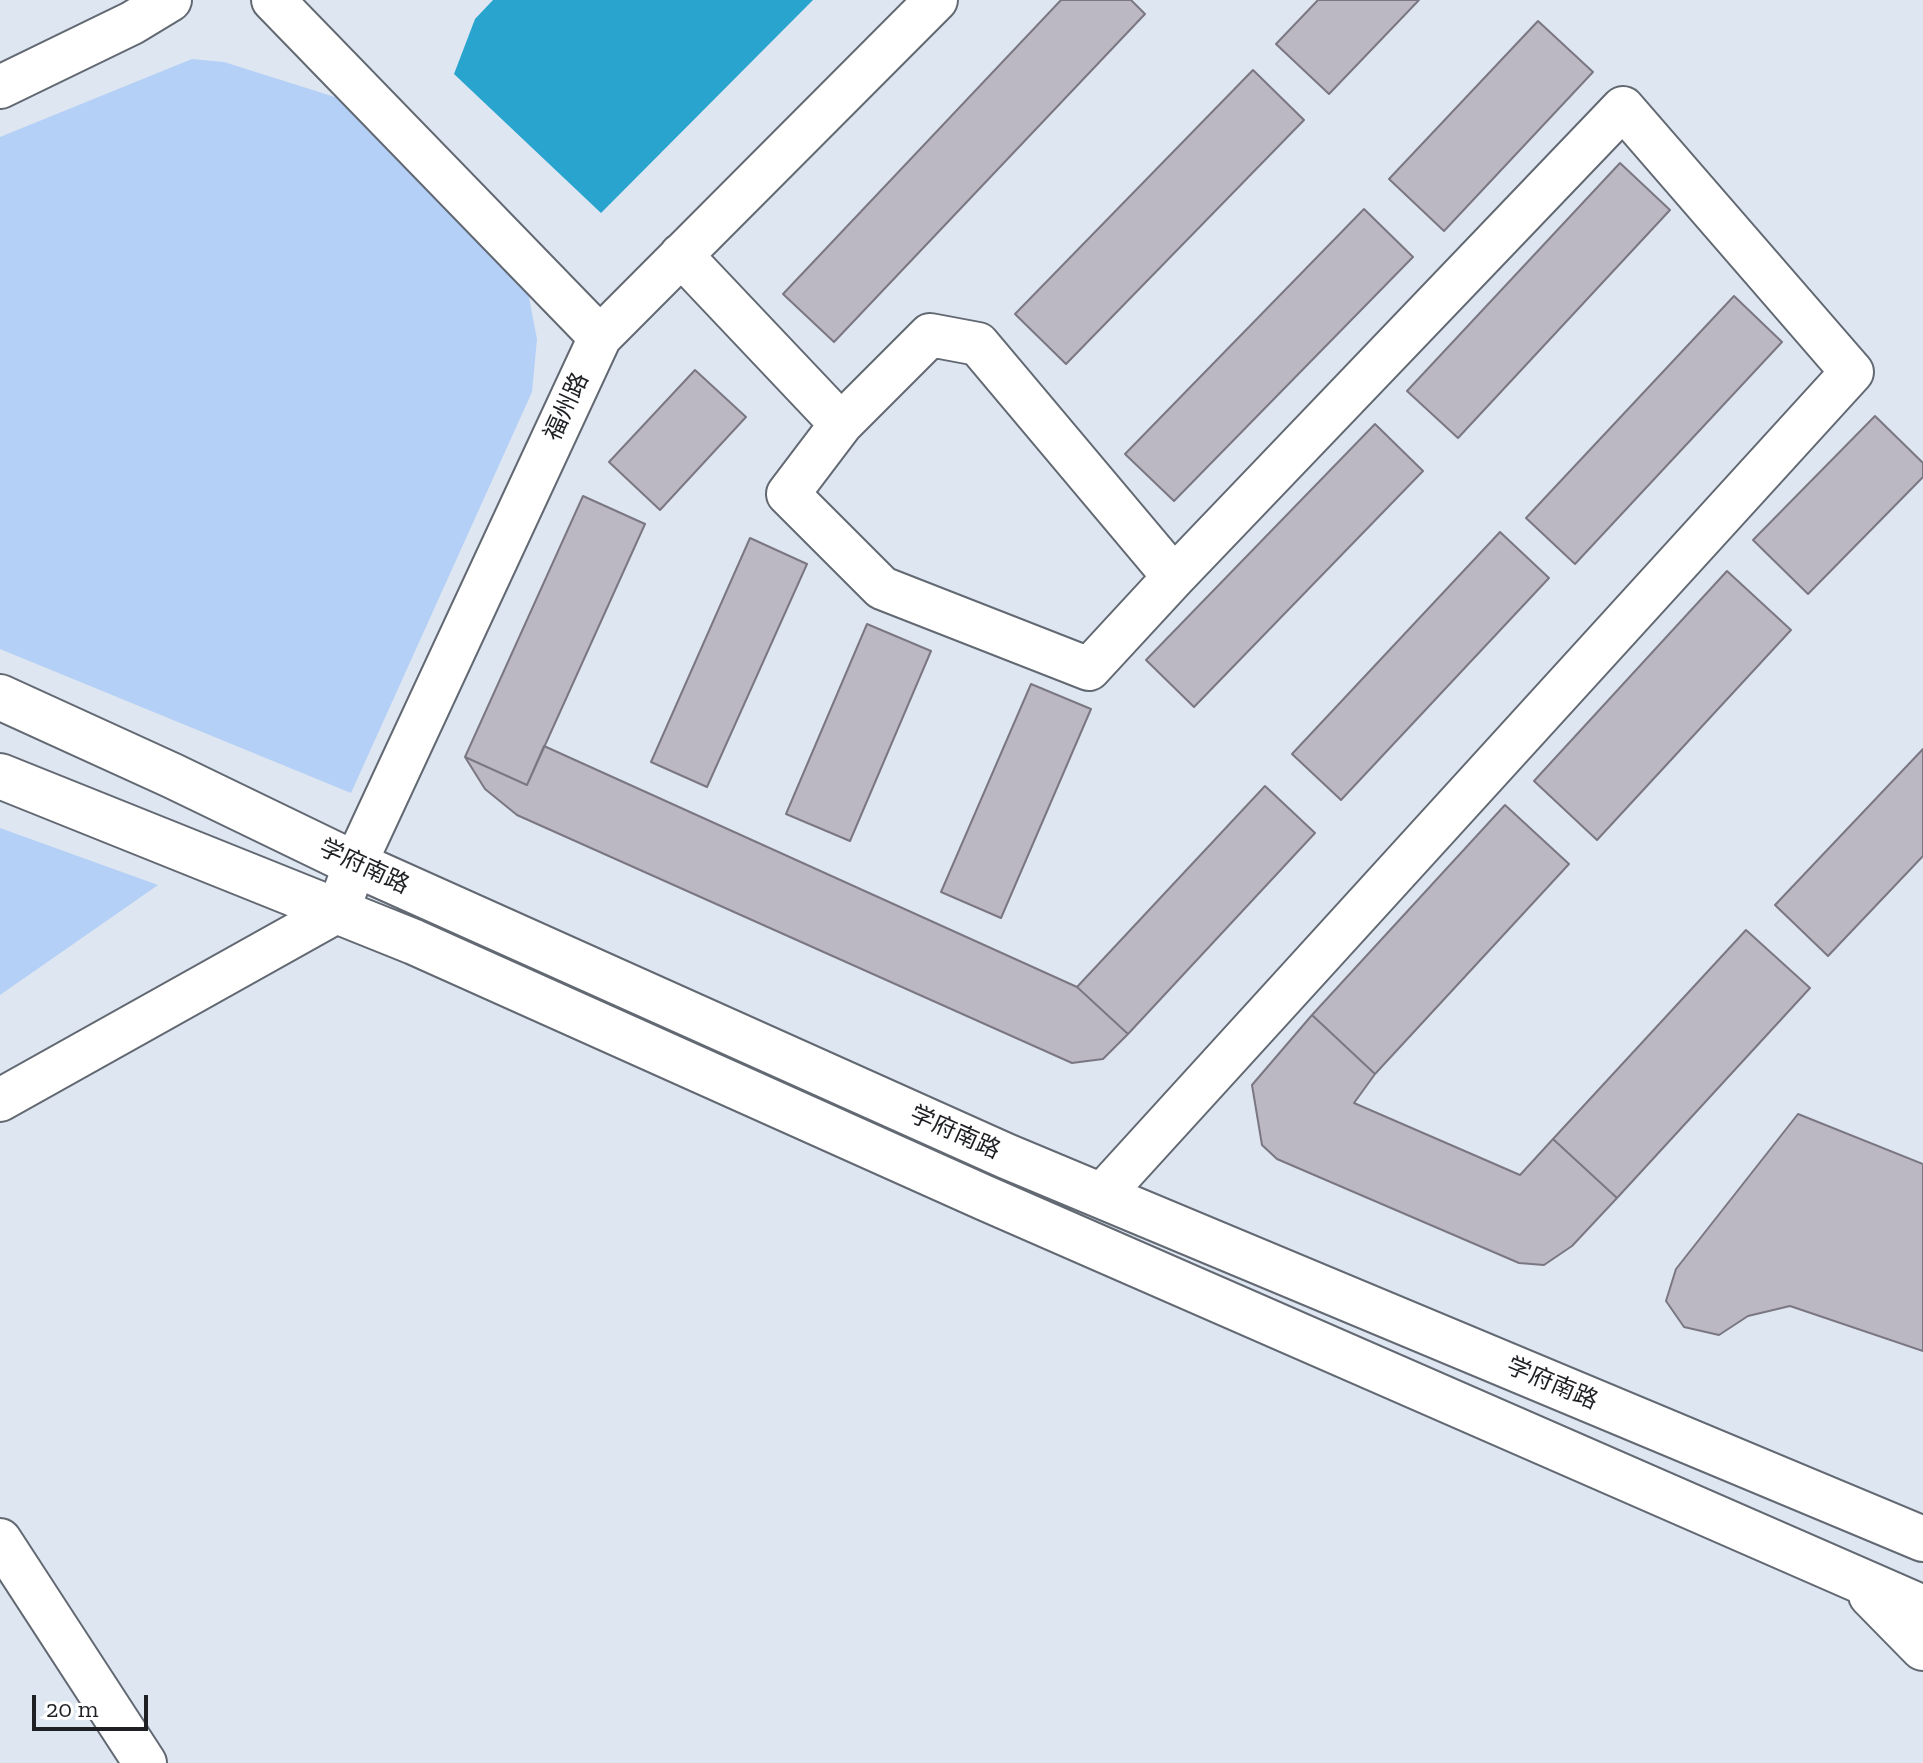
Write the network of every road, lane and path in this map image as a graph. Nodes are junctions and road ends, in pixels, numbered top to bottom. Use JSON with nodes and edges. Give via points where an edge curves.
{"nodes":[{"id":1,"x":170,"y":0,"type":"edge"},
{"id":2,"x":273,"y":0,"type":"edge"},
{"id":3,"x":936,"y":0,"type":"edge"},
{"id":4,"x":0,"y":87,"type":"edge"},
{"id":5,"x":681,"y":255,"type":"junction"},
{"id":6,"x":600,"y":337,"type":"junction"},
{"id":7,"x":841,"y":424,"type":"junction"},
{"id":8,"x":1174,"y":577,"type":"junction"},
{"id":9,"x":0,"y":697,"type":"edge"},
{"id":10,"x":0,"y":776,"type":"edge"},
{"id":11,"x":355,"y":864,"type":"junction"},
{"id":12,"x":338,"y":911,"type":"junction"},
{"id":13,"x":0,"y":1100,"type":"edge"},
{"id":14,"x":1101,"y":1196,"type":"junction"},
{"id":15,"x":1923,"y":1539,"type":"edge"},
{"id":16,"x":0,"y":1540,"type":"edge"},
{"id":17,"x":1853,"y":1576,"type":"junction"},
{"id":18,"x":1923,"y":1608,"type":"edge"},
{"id":19,"x":1923,"y":1648,"type":"edge"},
{"id":20,"x":145,"y":1763,"type":"edge"}],
"edges":[{"from":1,"to":4,"type":"street"},
{"from":2,"to":6,"type":"street"},
{"from":3,"to":5,"type":"street","name":"福州路"},
{"from":5,"to":6,"type":"street","name":"福州路"},
{"from":5,"to":7,"type":"street"},
{"from":6,"to":11,"type":"street","name":"福州路"},
{"from":7,"to":8,"type":"street","via":[[930,335],[978,344]]},
{"from":7,"to":8,"type":"street","via":[[788,494],[882,588],[1089,669]]},
{"from":8,"to":14,"type":"street","via":[[1623,108],[1852,372]]},
{"from":9,"to":11,"type":"main road","name":"学府南路"},
{"from":10,"to":12,"type":"main road","name":"学府南路"},
{"from":11,"to":12,"type":"street","name":"福州路"},
{"from":11,"to":14,"type":"main road","name":"学府南路"},
{"from":12,"to":13,"type":"street"},
{"from":12,"to":17,"type":"main road","name":"学府南路"},
{"from":14,"to":15,"type":"main road","name":"学府南路"},
{"from":16,"to":20,"type":"street"},
{"from":17,"to":18,"type":"main road","name":"学府南路"},
{"from":17,"to":19,"type":"main road"}]}
